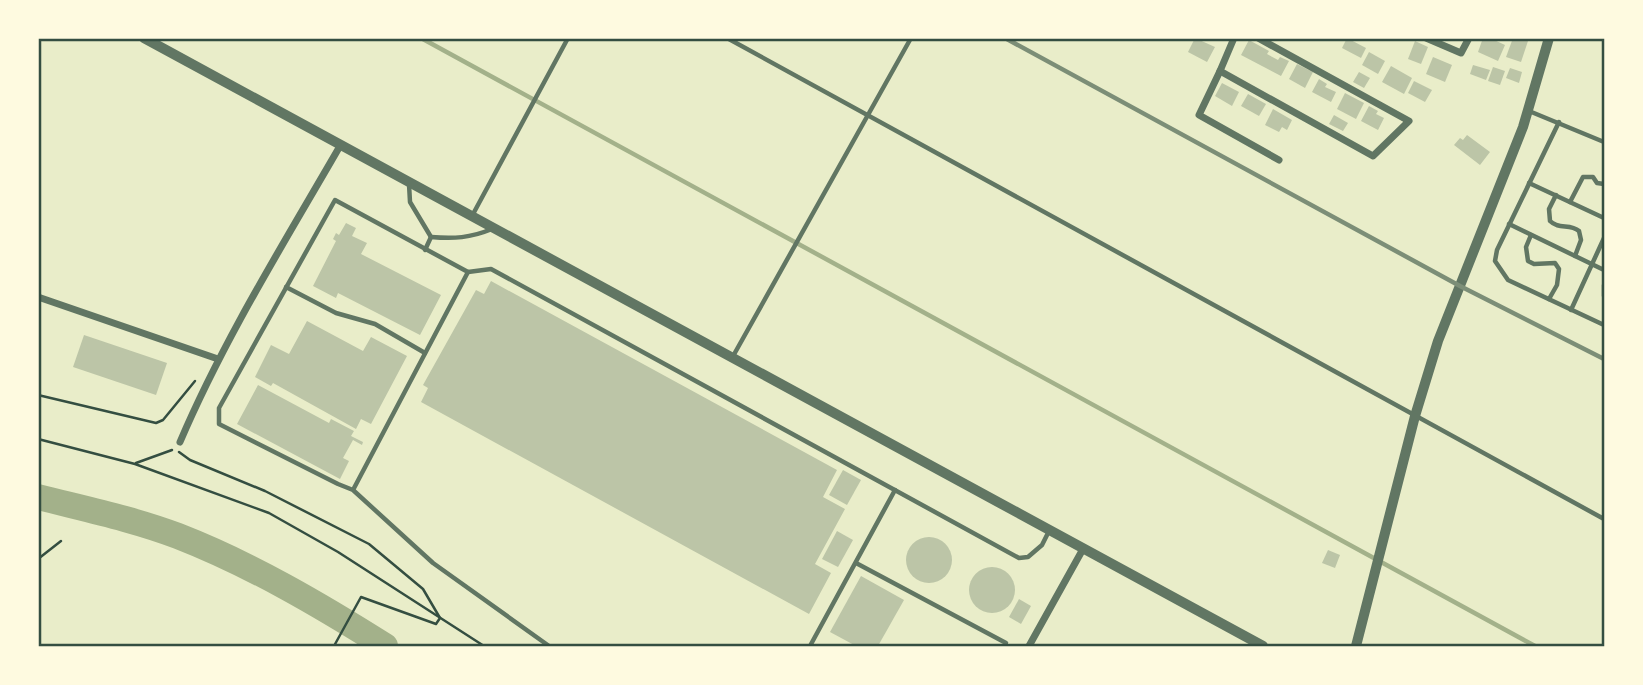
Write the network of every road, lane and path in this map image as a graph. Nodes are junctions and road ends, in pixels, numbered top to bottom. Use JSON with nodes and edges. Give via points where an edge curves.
{"nodes":[{"id":1,"x":144,"y":38,"type":"edge"},
{"id":2,"x":568,"y":38,"type":"edge"},
{"id":3,"x":727,"y":38,"type":"edge"},
{"id":4,"x":911,"y":38,"type":"edge"},
{"id":5,"x":1234,"y":38,"type":"edge"},
{"id":6,"x":1426,"y":38,"type":"edge"},
{"id":7,"x":1469,"y":38,"type":"edge"},
{"id":8,"x":1549,"y":38,"type":"edge"},
{"id":9,"x":1260,"y":39,"type":"edge"},
{"id":10,"x":1220,"y":71,"type":"junction"},
{"id":11,"x":1529,"y":111,"type":"junction"},
{"id":12,"x":868,"y":115,"type":"junction"},
{"id":13,"x":1559,"y":122,"type":"junction"},
{"id":14,"x":1605,"y":142,"type":"edge"},
{"id":15,"x":340,"y":146,"type":"junction"},
{"id":16,"x":1279,"y":159,"type":"dead end"},
{"id":17,"x":1529,"y":183,"type":"junction"},
{"id":18,"x":409,"y":184,"type":"junction"},
{"id":19,"x":1605,"y":184,"type":"edge"},
{"id":20,"x":1556,"y":195,"type":"junction"},
{"id":21,"x":1570,"y":202,"type":"junction"},
{"id":22,"x":471,"y":217,"type":"junction"},
{"id":23,"x":1605,"y":218,"type":"edge"},
{"id":24,"x":1509,"y":224,"type":"junction"},
{"id":25,"x":493,"y":229,"type":"junction"},
{"id":26,"x":1531,"y":234,"type":"junction"},
{"id":27,"x":431,"y":237,"type":"junction"},
{"id":28,"x":1605,"y":238,"type":"edge"},
{"id":29,"x":1602,"y":249,"type":"edge"},
{"id":30,"x":425,"y":250,"type":"junction"},
{"id":31,"x":1575,"y":256,"type":"junction"},
{"id":32,"x":1592,"y":264,"type":"junction"},
{"id":33,"x":1605,"y":270,"type":"edge"},
{"id":34,"x":468,"y":272,"type":"junction"},
{"id":35,"x":1605,"y":285,"type":"edge"},
{"id":36,"x":286,"y":287,"type":"junction"},
{"id":37,"x":1605,"y":296,"type":"edge"},
{"id":38,"x":38,"y":298,"type":"edge"},
{"id":39,"x":1549,"y":299,"type":"junction"},
{"id":40,"x":1571,"y":310,"type":"junction"},
{"id":41,"x":1605,"y":326,"type":"edge"},
{"id":42,"x":425,"y":353,"type":"junction"},
{"id":43,"x":732,"y":358,"type":"junction"},
{"id":44,"x":218,"y":359,"type":"junction"},
{"id":45,"x":198,"y":377,"type":"dead end"},
{"id":46,"x":38,"y":395,"type":"edge"},
{"id":47,"x":1416,"y":416,"type":"junction"},
{"id":48,"x":38,"y":439,"type":"edge"},
{"id":49,"x":180,"y":442,"type":"dead end"},
{"id":50,"x":135,"y":464,"type":"junction"},
{"id":51,"x":353,"y":489,"type":"junction"},
{"id":52,"x":895,"y":490,"type":"junction"},
{"id":53,"x":1605,"y":519,"type":"edge"},
{"id":54,"x":1050,"y":530,"type":"junction"},
{"id":55,"x":61,"y":541,"type":"dead end"},
{"id":56,"x":1083,"y":549,"type":"junction"},
{"id":57,"x":38,"y":559,"type":"edge"},
{"id":58,"x":856,"y":563,"type":"junction"},
{"id":59,"x":440,"y":618,"type":"junction"},
{"id":60,"x":334,"y":646,"type":"edge"},
{"id":61,"x":484,"y":646,"type":"edge"},
{"id":62,"x":550,"y":646,"type":"edge"},
{"id":63,"x":812,"y":646,"type":"edge"},
{"id":64,"x":1004,"y":646,"type":"edge"},
{"id":65,"x":1029,"y":646,"type":"edge"},
{"id":66,"x":1263,"y":646,"type":"edge"},
{"id":67,"x":1356,"y":646,"type":"edge"}],
"edges":[{"from":1,"to":15,"type":"street"},
{"from":2,"to":22,"type":"lane"},
{"from":3,"to":12,"type":"lane"},
{"from":4,"to":12,"type":"lane"},
{"from":5,"to":10,"type":"street"},
{"from":6,"to":7,"type":"street","via":[[1461,53]]},
{"from":8,"to":11,"type":"street"},
{"from":9,"to":10,"type":"street","via":[[1409,121],[1373,156]]},
{"from":10,"to":16,"type":"street","via":[[1199,114]]},
{"from":11,"to":13,"type":"lane"},
{"from":11,"to":47,"type":"street","via":[[1438,341]]},
{"from":12,"to":43,"type":"lane"},
{"from":12,"to":47,"type":"lane"},
{"from":13,"to":14,"type":"lane"},
{"from":13,"to":17,"type":"lane"},
{"from":15,"to":18,"type":"street"},
{"from":15,"to":44,"type":"street"},
{"from":17,"to":20,"type":"lane"},
{"from":17,"to":24,"type":"lane"},
{"from":18,"to":22,"type":"street"},
{"from":18,"to":27,"type":"lane","via":[[411,204]]},
{"from":19,"to":21,"type":"lane","via":[[1583,177]]},
{"from":20,"to":21,"type":"lane"},
{"from":20,"to":31,"type":"lane","via":[[1549,209],[1550,221],[1579,231]]},
{"from":21,"to":23,"type":"lane"},
{"from":22,"to":25,"type":"street"},
{"from":24,"to":26,"type":"lane"},
{"from":24,"to":39,"type":"lane","via":[[1495,261],[1508,280]]},
{"from":25,"to":27,"type":"lane","via":[[459,240]]},
{"from":25,"to":43,"type":"street"},
{"from":26,"to":31,"type":"lane"},
{"from":26,"to":39,"type":"lane","via":[[1526,247],[1528,261],[1555,263],[1559,269]]},
{"from":27,"to":30,"type":"lane"},
{"from":28,"to":29,"type":"lane"},
{"from":29,"to":32,"type":"lane"},
{"from":30,"to":34,"type":"lane"},
{"from":30,"to":36,"type":"lane","via":[[335,200]]},
{"from":31,"to":32,"type":"lane"},
{"from":32,"to":33,"type":"lane"},
{"from":32,"to":40,"type":"lane"},
{"from":34,"to":42,"type":"lane"},
{"from":34,"to":52,"type":"lane","via":[[491,269]]},
{"from":35,"to":37,"type":"lane"},
{"from":36,"to":42,"type":"lane","via":[[336,313],[375,324]]},
{"from":36,"to":51,"type":"lane","via":[[219,408],[219,424]]},
{"from":38,"to":44,"type":"street"},
{"from":39,"to":40,"type":"lane"},
{"from":40,"to":41,"type":"lane"},
{"from":42,"to":51,"type":"lane"},
{"from":43,"to":54,"type":"street"},
{"from":44,"to":49,"type":"street"},
{"from":45,"to":46,"type":"path","via":[[156,423]]},
{"from":47,"to":53,"type":"lane"},
{"from":47,"to":67,"type":"street"},
{"from":48,"to":50,"type":"path"},
{"from":50,"to":59,"type":"path","via":[[270,513]]},
{"from":50,"to":59,"type":"path","via":[[176,449],[190,460],[324,519],[369,544],[423,589]]},
{"from":51,"to":62,"type":"lane","via":[[433,563]]},
{"from":52,"to":54,"type":"lane","via":[[1019,558],[1028,557],[1042,545]]},
{"from":52,"to":58,"type":"lane"},
{"from":54,"to":56,"type":"street"},
{"from":55,"to":57,"type":"path"},
{"from":56,"to":65,"type":"street"},
{"from":56,"to":66,"type":"street"},
{"from":58,"to":63,"type":"lane"},
{"from":58,"to":64,"type":"lane","via":[[1006,643]]},
{"from":59,"to":60,"type":"path","via":[[436,624],[361,597]]},
{"from":59,"to":61,"type":"path"}]}
